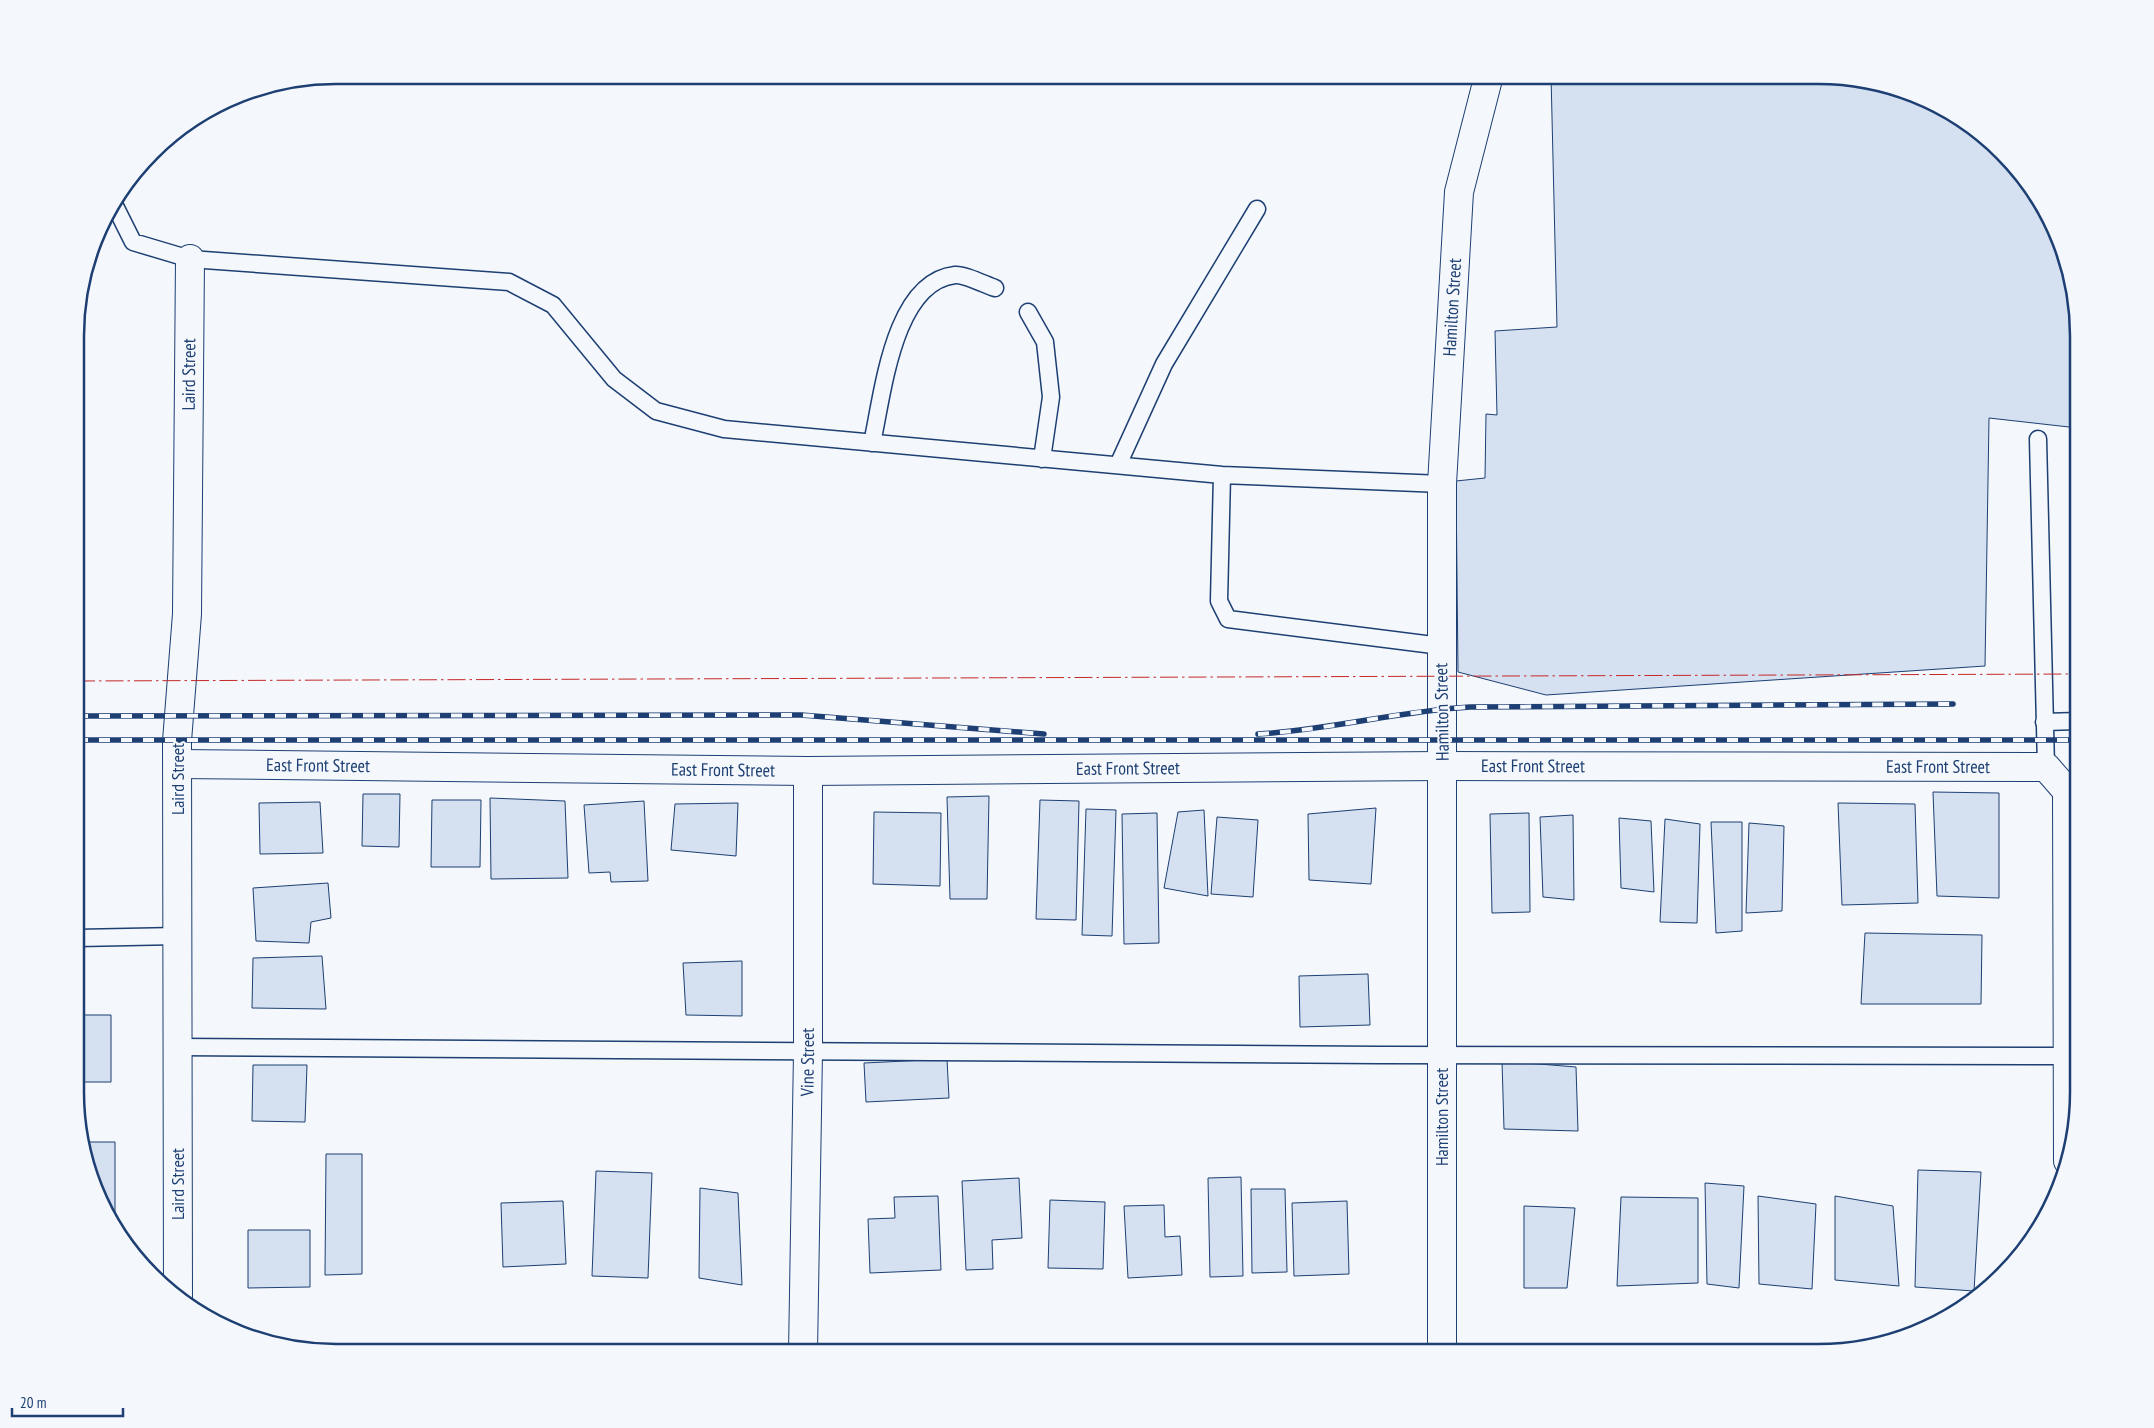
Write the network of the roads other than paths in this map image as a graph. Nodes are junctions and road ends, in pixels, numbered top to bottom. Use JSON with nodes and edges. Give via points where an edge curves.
{"nodes":[{"id":1,"x":1487,"y":84,"type":"edge"},
{"id":2,"x":1256,"y":209,"type":"dead end"},
{"id":3,"x":117,"y":211,"type":"edge"},
{"id":4,"x":190,"y":259,"type":"junction"},
{"id":5,"x":995,"y":288,"type":"dead end"},
{"id":6,"x":1028,"y":312,"type":"dead end"},
{"id":7,"x":2038,"y":439,"type":"dead end"},
{"id":8,"x":872,"y":443,"type":"junction"},
{"id":9,"x":1042,"y":459,"type":"junction"},
{"id":10,"x":1118,"y":465,"type":"junction"},
{"id":11,"x":1222,"y":475,"type":"junction"},
{"id":12,"x":1442,"y":484,"type":"junction"},
{"id":13,"x":1441,"y":646,"type":"junction"},
{"id":14,"x":2070,"y":721,"type":"edge"},
{"id":15,"x":2044,"y":722,"type":"junction"},
{"id":16,"x":178,"y":764,"type":"junction"},
{"id":17,"x":1443,"y":766,"type":"junction"},
{"id":18,"x":2046,"y":767,"type":"junction"},
{"id":19,"x":808,"y":771,"type":"junction"},
{"id":20,"x":2070,"y":830,"type":"edge"},
{"id":21,"x":178,"y":936,"type":"junction"},
{"id":22,"x":84,"y":938,"type":"edge"},
{"id":23,"x":177,"y":1047,"type":"junction"},
{"id":24,"x":808,"y":1052,"type":"junction"},
{"id":25,"x":1442,"y":1055,"type":"junction"},
{"id":26,"x":2070,"y":1056,"type":"edge"},
{"id":27,"x":178,"y":1289,"type":"edge"},
{"id":28,"x":803,"y":1344,"type":"edge"},
{"id":29,"x":1442,"y":1344,"type":"edge"}],
"edges":[{"from":1,"to":12,"type":"street","name":"Hamilton Street","via":[[1459,192]]},
{"from":2,"to":10,"type":"lane","via":[[1164,364]]},
{"from":3,"to":4,"type":"lane","via":[[133,242]]},
{"from":4,"to":8,"type":"lane","via":[[509,282],[553,305],[614,379],[656,411],[724,429]]},
{"from":4,"to":16,"type":"street","name":"Laird Street","via":[[187,614]]},
{"from":5,"to":8,"type":"lane","via":[[957,275],[931,282],[914,300],[894,340]]},
{"from":6,"to":9,"type":"lane","via":[[1045,342],[1051,397]]},
{"from":7,"to":15,"type":"lane"},
{"from":8,"to":9,"type":"lane"},
{"from":9,"to":10,"type":"lane"},
{"from":10,"to":11,"type":"lane"},
{"from":11,"to":12,"type":"lane"},
{"from":11,"to":13,"type":"lane","via":[[1219,602],[1228,618]]},
{"from":12,"to":13,"type":"street","name":"Hamilton Street"},
{"from":13,"to":17,"type":"street","name":"Hamilton Street"},
{"from":14,"to":15,"type":"lane"},
{"from":15,"to":18,"type":"lane"},
{"from":16,"to":19,"type":"street","name":"East Front Street"},
{"from":16,"to":21,"type":"street","name":"Laird Street"},
{"from":17,"to":18,"type":"street","name":"East Front Street"},
{"from":17,"to":19,"type":"street","name":"East Front Street"},
{"from":17,"to":25,"type":"street","name":"Hamilton Street"},
{"from":18,"to":20,"type":"street","via":[[2067,790]]},
{"from":19,"to":24,"type":"street","name":"Vine Street"},
{"from":21,"to":22,"type":"lane"},
{"from":21,"to":23,"type":"street","name":"Laird Street"},
{"from":23,"to":24,"type":"lane"},
{"from":23,"to":27,"type":"street","name":"Laird Street"},
{"from":24,"to":25,"type":"lane"},
{"from":24,"to":28,"type":"street","name":"Vine Street"},
{"from":25,"to":26,"type":"lane"},
{"from":25,"to":29,"type":"street","name":"Hamilton Street"}]}
